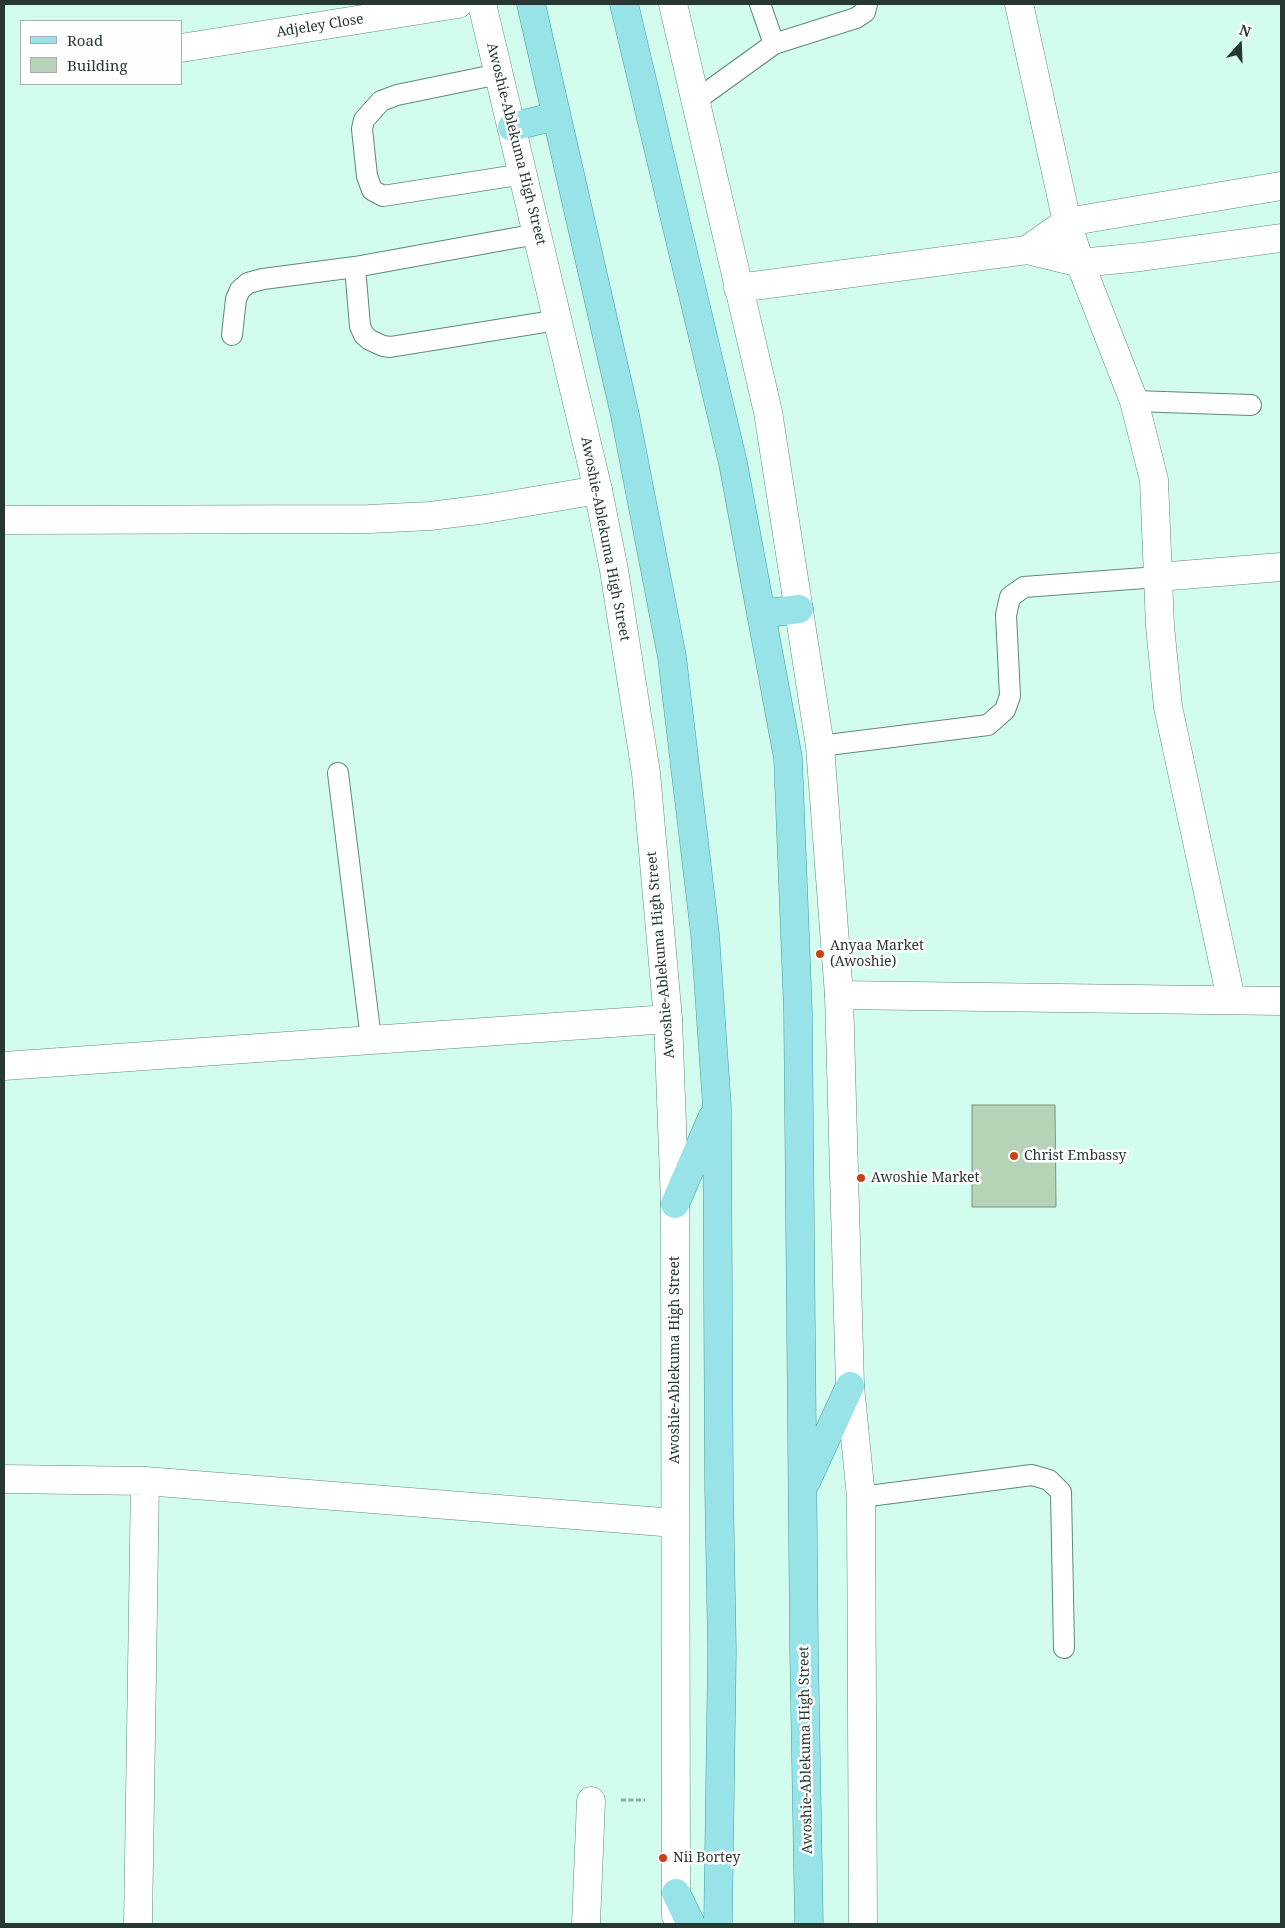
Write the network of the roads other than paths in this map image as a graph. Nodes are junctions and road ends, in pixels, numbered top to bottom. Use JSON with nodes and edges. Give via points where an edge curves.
{"nodes":[{"id":1,"x":458,"y":4,"type":"edge"},
{"id":2,"x":482,"y":4,"type":"edge"},
{"id":3,"x":531,"y":4,"type":"edge"},
{"id":4,"x":624,"y":4,"type":"edge"},
{"id":5,"x":673,"y":4,"type":"edge"},
{"id":6,"x":760,"y":4,"type":"edge"},
{"id":7,"x":868,"y":4,"type":"edge"},
{"id":8,"x":1019,"y":4,"type":"edge"},
{"id":9,"x":774,"y":44,"type":"junction"},
{"id":10,"x":182,"y":48,"type":"edge"},
{"id":11,"x":499,"y":74,"type":"junction"},
{"id":12,"x":695,"y":101,"type":"junction"},
{"id":13,"x":556,"y":116,"type":"junction"},
{"id":14,"x":512,"y":127,"type":"junction"},
{"id":15,"x":524,"y":174,"type":"junction"},
{"id":16,"x":1281,"y":186,"type":"edge"},
{"id":17,"x":1067,"y":222,"type":"junction"},
{"id":18,"x":538,"y":234,"type":"junction"},
{"id":19,"x":1281,"y":238,"type":"edge"},
{"id":20,"x":1028,"y":250,"type":"junction"},
{"id":21,"x":1080,"y":263,"type":"junction"},
{"id":22,"x":355,"y":267,"type":"junction"},
{"id":23,"x":738,"y":288,"type":"junction"},
{"id":24,"x":558,"y":320,"type":"junction"},
{"id":25,"x":232,"y":335,"type":"dead end"},
{"id":26,"x":1134,"y":401,"type":"junction"},
{"id":27,"x":1250,"y":405,"type":"dead end"},
{"id":28,"x":598,"y":490,"type":"junction"},
{"id":29,"x":4,"y":520,"type":"edge"},
{"id":30,"x":1281,"y":567,"type":"edge"},
{"id":31,"x":1158,"y":576,"type":"junction"},
{"id":32,"x":799,"y":609,"type":"junction"},
{"id":33,"x":761,"y":614,"type":"junction"},
{"id":34,"x":820,"y":746,"type":"junction"},
{"id":35,"x":338,"y":773,"type":"dead end"},
{"id":36,"x":839,"y":995,"type":"junction"},
{"id":37,"x":1231,"y":999,"type":"junction"},
{"id":38,"x":1281,"y":1001,"type":"edge"},
{"id":39,"x":668,"y":1018,"type":"junction"},
{"id":40,"x":371,"y":1039,"type":"junction"},
{"id":41,"x":4,"y":1066,"type":"edge"},
{"id":42,"x":717,"y":1107,"type":"junction"},
{"id":43,"x":675,"y":1204,"type":"junction"},
{"id":44,"x":850,"y":1386,"type":"junction"},
{"id":45,"x":4,"y":1479,"type":"edge"},
{"id":46,"x":145,"y":1481,"type":"junction"},
{"id":47,"x":802,"y":1490,"type":"junction"},
{"id":48,"x":861,"y":1497,"type":"junction"},
{"id":49,"x":675,"y":1523,"type":"junction"},
{"id":50,"x":1064,"y":1648,"type":"dead end"},
{"id":51,"x":591,"y":1801,"type":"road end"},
{"id":52,"x":676,"y":1894,"type":"junction"},
{"id":53,"x":138,"y":1924,"type":"edge"},
{"id":54,"x":586,"y":1924,"type":"edge"},
{"id":55,"x":676,"y":1924,"type":"edge"},
{"id":56,"x":691,"y":1924,"type":"edge"},
{"id":57,"x":718,"y":1924,"type":"edge"},
{"id":58,"x":808,"y":1924,"type":"edge"},
{"id":59,"x":863,"y":1924,"type":"edge"}],
"edges":[{"from":1,"to":10,"type":"street","name":"Adjeley Close"},
{"from":2,"to":11,"type":"street","name":"Awoshie-Ablekuma High Street"},
{"from":3,"to":13,"type":"main road"},
{"from":4,"to":33,"type":"main road","name":"Awoshie-Ablekuma High Street","via":[[733,463]]},
{"from":5,"to":12,"type":"street"},
{"from":6,"to":9,"type":"lane"},
{"from":7,"to":9,"type":"lane","via":[[865,12],[856,18]]},
{"from":8,"to":17,"type":"street"},
{"from":9,"to":12,"type":"lane"},
{"from":11,"to":14,"type":"street","name":"Awoshie-Ablekuma High Street"},
{"from":11,"to":15,"type":"lane","via":[[381,101],[364,120],[362,129],[367,176],[372,190],[383,196]]},
{"from":12,"to":23,"type":"street"},
{"from":13,"to":14,"type":"main road"},
{"from":13,"to":42,"type":"main road","via":[[625,415],[672,657],[705,934]]},
{"from":14,"to":15,"type":"street","name":"Awoshie-Ablekuma High Street"},
{"from":15,"to":18,"type":"street","name":"Awoshie-Ablekuma High Street"},
{"from":16,"to":17,"type":"street"},
{"from":17,"to":20,"type":"street"},
{"from":17,"to":21,"type":"street"},
{"from":18,"to":22,"type":"lane"},
{"from":18,"to":24,"type":"street","name":"Awoshie-Ablekuma High Street"},
{"from":19,"to":21,"type":"street"},
{"from":20,"to":21,"type":"street"},
{"from":20,"to":23,"type":"street"},
{"from":21,"to":26,"type":"street"},
{"from":22,"to":24,"type":"lane","via":[[360,326],[364,335],[383,346]]},
{"from":22,"to":25,"type":"lane","via":[[262,279],[248,284],[236,299]]},
{"from":23,"to":32,"type":"street","via":[[768,412]]},
{"from":24,"to":28,"type":"street","name":"Awoshie-Ablekuma High Street"},
{"from":26,"to":27,"type":"lane"},
{"from":26,"to":31,"type":"street","via":[[1154,480]]},
{"from":28,"to":29,"type":"street","via":[[430,516]]},
{"from":28,"to":39,"type":"street","name":"Awoshie-Ablekuma High Street","via":[[646,773]]},
{"from":30,"to":31,"type":"street"},
{"from":31,"to":34,"type":"lane","via":[[1024,586],[1010,597],[1006,615],[1010,696],[1005,710],[988,725]]},
{"from":31,"to":37,"type":"street","via":[[1168,707]]},
{"from":32,"to":33,"type":"main road"},
{"from":32,"to":34,"type":"street"},
{"from":33,"to":47,"type":"main road","name":"Awoshie-Ablekuma High Street","via":[[788,768],[798,1012]]},
{"from":34,"to":36,"type":"street"},
{"from":35,"to":40,"type":"lane"},
{"from":36,"to":37,"type":"street"},
{"from":36,"to":44,"type":"street"},
{"from":37,"to":38,"type":"street"},
{"from":39,"to":40,"type":"street"},
{"from":39,"to":43,"type":"street","name":"Awoshie-Ablekuma High Street"},
{"from":40,"to":41,"type":"street"},
{"from":42,"to":43,"type":"main road"},
{"from":42,"to":57,"type":"main road","via":[[722,1651]]},
{"from":43,"to":49,"type":"street","name":"Awoshie-Ablekuma High Street"},
{"from":44,"to":47,"type":"main road"},
{"from":44,"to":48,"type":"street"},
{"from":45,"to":46,"type":"street"},
{"from":46,"to":49,"type":"street"},
{"from":46,"to":53,"type":"street"},
{"from":47,"to":58,"type":"main road","name":"Awoshie-Ablekuma High Street"},
{"from":48,"to":50,"type":"lane","via":[[1032,1475],[1050,1480],[1061,1492]]},
{"from":48,"to":59,"type":"street"},
{"from":49,"to":52,"type":"street","name":"Awoshie-Ablekuma High Street"},
{"from":51,"to":54,"type":"street"},
{"from":52,"to":55,"type":"street","name":"Awoshie-Ablekuma High Street"},
{"from":52,"to":56,"type":"main road"}]}
